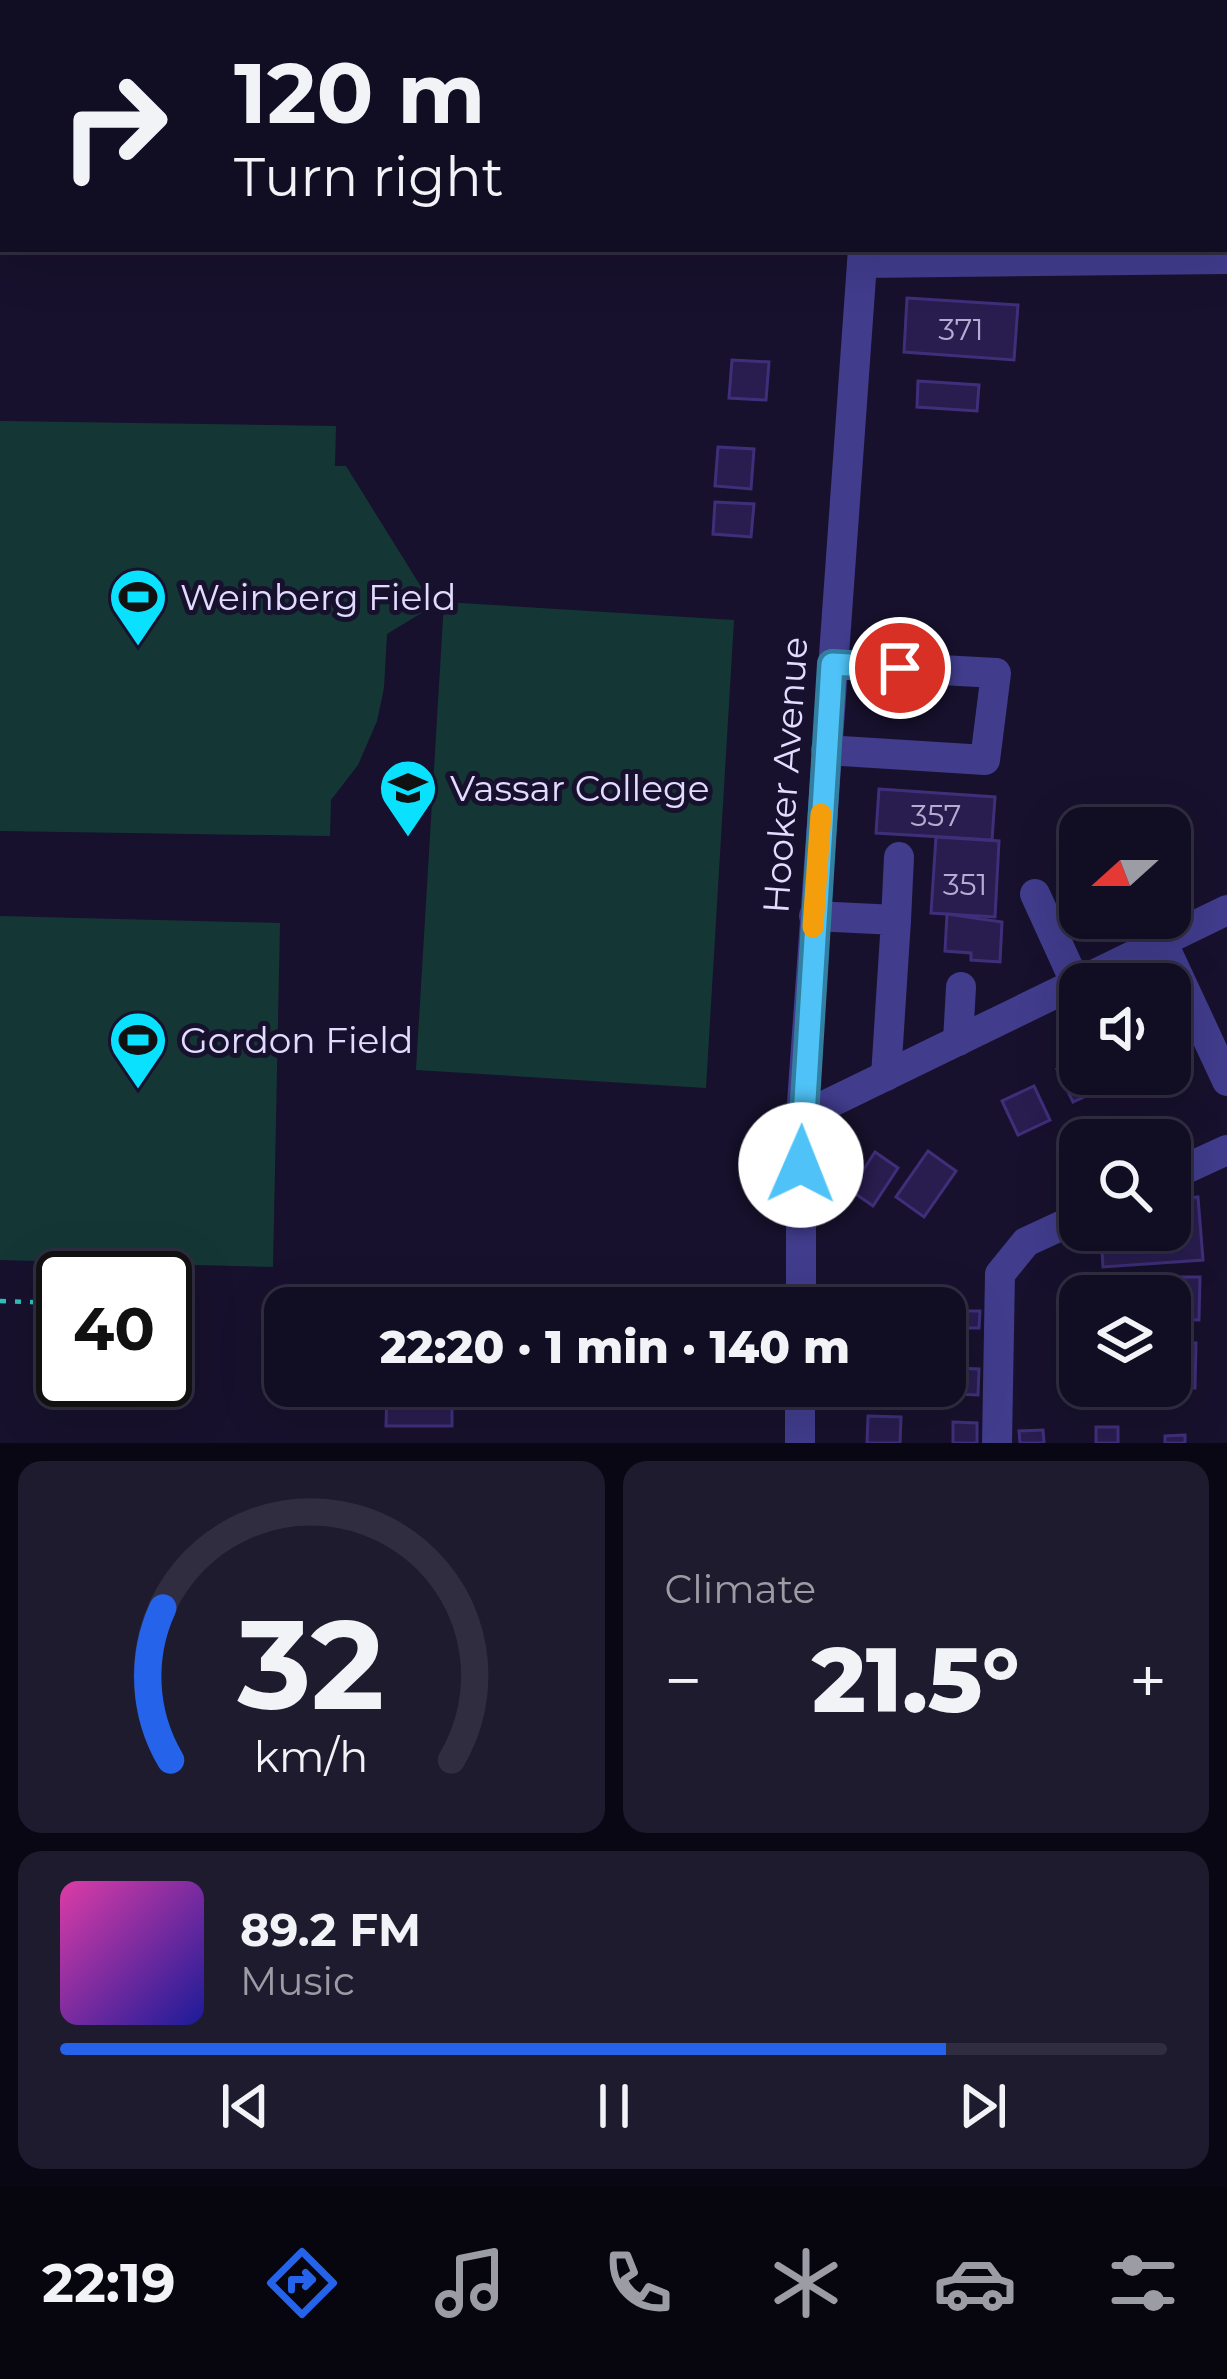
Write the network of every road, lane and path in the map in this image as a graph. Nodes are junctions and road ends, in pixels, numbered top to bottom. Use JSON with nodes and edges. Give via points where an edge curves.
{"nodes":[{"id":1,"x":863,"y":256,"type":"edge"},
{"id":2,"x":1227,"y":259,"type":"edge"},
{"id":3,"x":832,"y":664,"type":"junction"},
{"id":4,"x":826,"y":750,"type":"junction"},
{"id":5,"x":899,"y":857,"type":"dead end"},
{"id":6,"x":1035,"y":894,"type":"dead end"},
{"id":7,"x":1227,"y":910,"type":"edge"},
{"id":8,"x":814,"y":916,"type":"junction"},
{"id":9,"x":896,"y":920,"type":"junction"},
{"id":10,"x":1162,"y":941,"type":"junction"},
{"id":11,"x":1066,"y":963,"type":"edge"},
{"id":12,"x":1118,"y":963,"type":"edge"},
{"id":13,"x":961,"y":987,"type":"dead end"},
{"id":14,"x":1059,"y":992,"type":"edge"},
{"id":15,"x":958,"y":1041,"type":"junction"},
{"id":16,"x":886,"y":1076,"type":"junction"},
{"id":17,"x":1227,"y":1082,"type":"edge"},
{"id":18,"x":801,"y":1117,"type":"junction"},
{"id":19,"x":1227,"y":1150,"type":"edge"},
{"id":20,"x":1191,"y":1166,"type":"edge"},
{"id":21,"x":1059,"y":1227,"type":"edge"},
{"id":22,"x":801,"y":1287,"type":"edge"},
{"id":23,"x":0,"y":1301,"type":"edge"},
{"id":24,"x":36,"y":1303,"type":"edge"},
{"id":25,"x":800,"y":1407,"type":"edge"},
{"id":26,"x":800,"y":1443,"type":"edge"},
{"id":27,"x":997,"y":1443,"type":"edge"}],
"edges":[{"from":1,"to":2,"type":"street"},
{"from":1,"to":3,"type":"street","name":"Hooker Avenue"},
{"from":3,"to":4,"type":"street","name":"Hooker Avenue"},
{"from":3,"to":4,"type":"street","via":[[995,673],[985,760]]},
{"from":4,"to":8,"type":"street","name":"Hooker Avenue"},
{"from":5,"to":9,"type":"street"},
{"from":6,"to":11,"type":"street"},
{"from":7,"to":10,"type":"street"},
{"from":8,"to":9,"type":"street"},
{"from":8,"to":18,"type":"street","name":"Hooker Avenue"},
{"from":9,"to":16,"type":"street"},
{"from":10,"to":12,"type":"street"},
{"from":10,"to":17,"type":"street"},
{"from":13,"to":15,"type":"street"},
{"from":14,"to":15,"type":"street"},
{"from":15,"to":16,"type":"street"},
{"from":16,"to":18,"type":"street"},
{"from":18,"to":22,"type":"street","name":"Hooker Avenue"},
{"from":19,"to":20,"type":"street"},
{"from":21,"to":27,"type":"street","via":[[1025,1242],[1000,1274]]},
{"from":23,"to":24,"type":"path"},
{"from":25,"to":26,"type":"street"}]}
